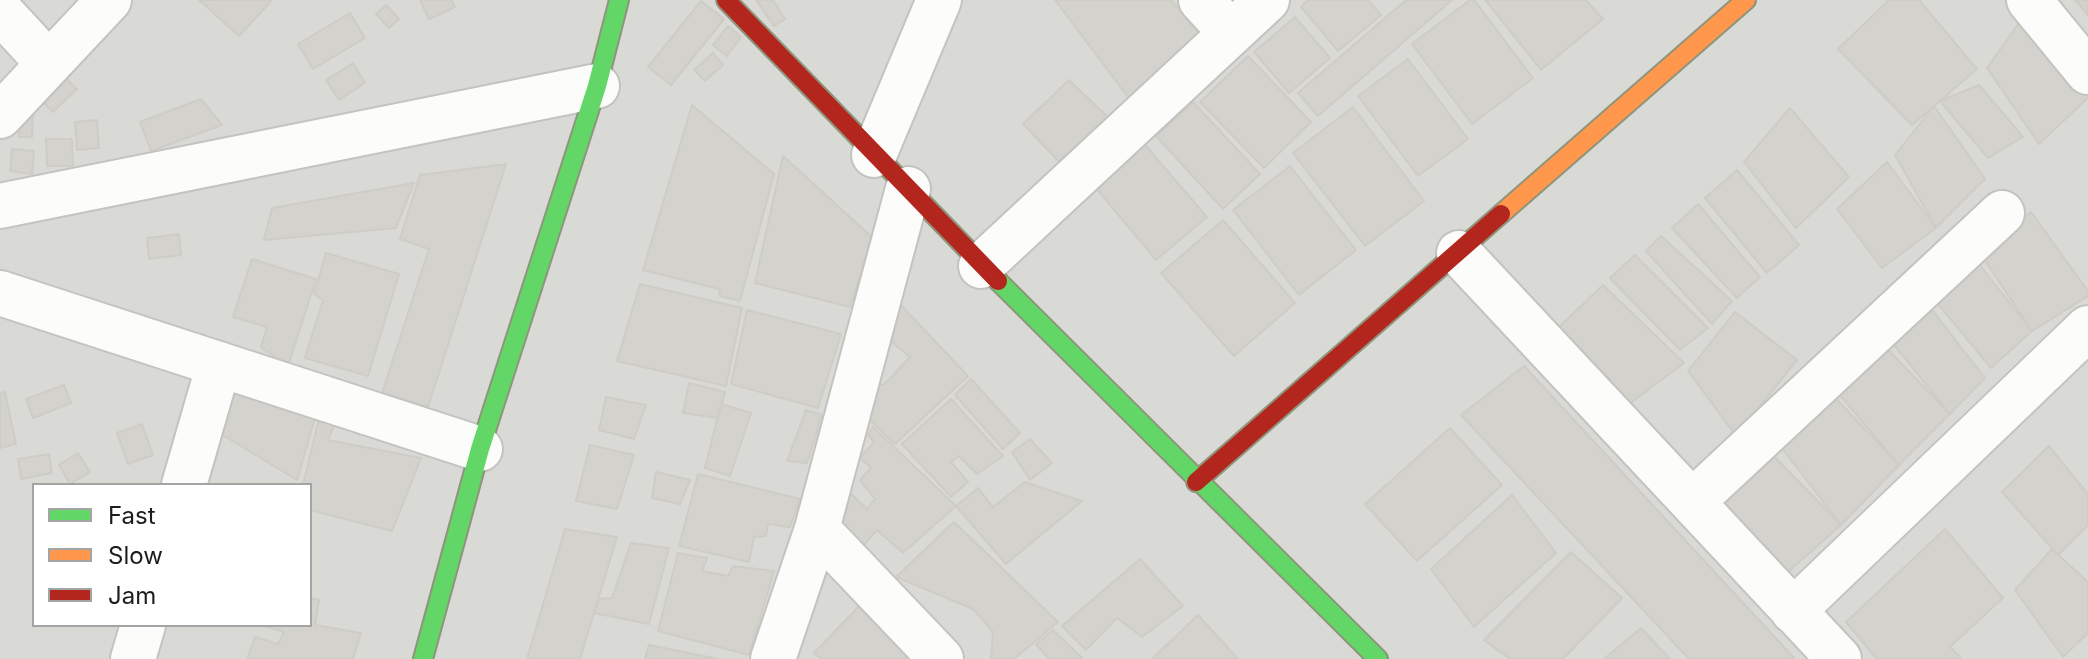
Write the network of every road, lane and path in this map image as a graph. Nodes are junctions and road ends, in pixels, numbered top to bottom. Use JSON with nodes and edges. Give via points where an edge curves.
{"nodes":[{"id":1,"x":109,"y":0,"type":"edge"},
{"id":2,"x":619,"y":0,"type":"edge"},
{"id":3,"x":726,"y":0,"type":"edge"},
{"id":4,"x":939,"y":0,"type":"edge"},
{"id":5,"x":1201,"y":0,"type":"edge"},
{"id":6,"x":1267,"y":0,"type":"edge"},
{"id":7,"x":1746,"y":0,"type":"edge"},
{"id":8,"x":2029,"y":0,"type":"edge"},
{"id":9,"x":0,"y":11,"type":"edge"},
{"id":10,"x":1231,"y":33,"type":"junction"},
{"id":11,"x":49,"y":64,"type":"junction"},
{"id":12,"x":2088,"y":72,"type":"edge"},
{"id":13,"x":597,"y":86,"type":"junction"},
{"id":14,"x":0,"y":116,"type":"edge"},
{"id":15,"x":874,"y":155,"type":"junction"},
{"id":16,"x":908,"y":189,"type":"junction"},
{"id":17,"x":0,"y":206,"type":"edge"},
{"id":18,"x":2002,"y":213,"type":"dead end"},
{"id":19,"x":1459,"y":253,"type":"junction"},
{"id":20,"x":981,"y":266,"type":"junction"},
{"id":21,"x":0,"y":293,"type":"edge"},
{"id":22,"x":2088,"y":328,"type":"edge"},
{"id":23,"x":219,"y":364,"type":"junction"},
{"id":24,"x":480,"y":449,"type":"junction"},
{"id":25,"x":1196,"y":482,"type":"junction"},
{"id":26,"x":185,"y":483,"type":"edge"},
{"id":27,"x":1692,"y":502,"type":"junction"},
{"id":28,"x":817,"y":529,"type":"junction"},
{"id":29,"x":1793,"y":611,"type":"junction"},
{"id":30,"x":142,"y":627,"type":"edge"},
{"id":31,"x":133,"y":659,"type":"edge"},
{"id":32,"x":423,"y":659,"type":"edge"},
{"id":33,"x":773,"y":659,"type":"edge"},
{"id":34,"x":941,"y":659,"type":"edge"},
{"id":35,"x":1378,"y":659,"type":"edge"},
{"id":36,"x":1839,"y":659,"type":"edge"}],
"edges":[{"from":1,"to":11,"type":"street"},
{"from":2,"to":13,"type":"street"},
{"from":3,"to":15,"type":"street"},
{"from":4,"to":15,"type":"street"},
{"from":5,"to":10,"type":"street"},
{"from":6,"to":10,"type":"street"},
{"from":7,"to":19,"type":"street"},
{"from":8,"to":12,"type":"street"},
{"from":9,"to":11,"type":"street"},
{"from":10,"to":20,"type":"street"},
{"from":11,"to":14,"type":"street"},
{"from":13,"to":17,"type":"street"},
{"from":13,"to":24,"type":"street"},
{"from":15,"to":16,"type":"street"},
{"from":16,"to":20,"type":"street"},
{"from":16,"to":28,"type":"street"},
{"from":18,"to":27,"type":"street"},
{"from":19,"to":25,"type":"street"},
{"from":19,"to":27,"type":"street"},
{"from":20,"to":25,"type":"street"},
{"from":21,"to":23,"type":"street"},
{"from":22,"to":29,"type":"street"},
{"from":23,"to":24,"type":"street"},
{"from":23,"to":26,"type":"street"},
{"from":24,"to":32,"type":"street"},
{"from":25,"to":35,"type":"street"},
{"from":27,"to":29,"type":"street"},
{"from":28,"to":33,"type":"street"},
{"from":28,"to":34,"type":"street"},
{"from":29,"to":36,"type":"street"},
{"from":30,"to":31,"type":"street"}]}
